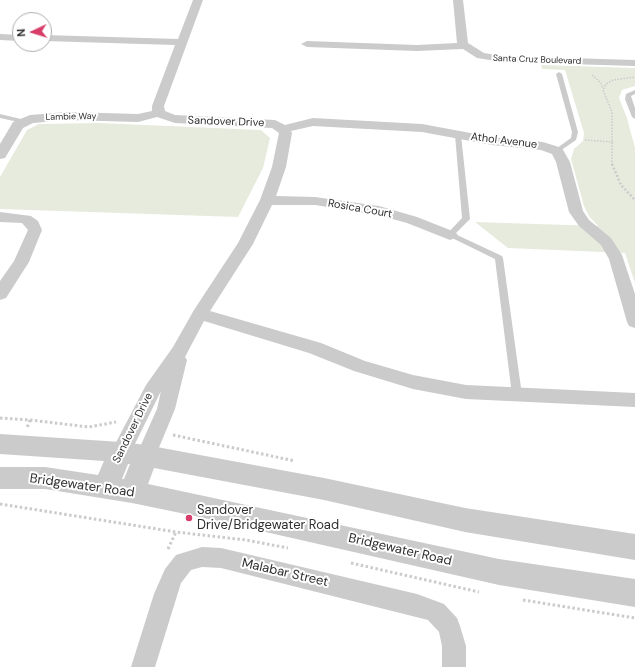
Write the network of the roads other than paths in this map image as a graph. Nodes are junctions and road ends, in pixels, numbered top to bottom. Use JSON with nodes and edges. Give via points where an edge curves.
{"nodes":[{"id":1,"x":198,"y":0,"type":"edge"},
{"id":2,"x":458,"y":0,"type":"edge"},
{"id":3,"x":0,"y":37,"type":"edge"},
{"id":4,"x":12,"y":38,"type":"edge"},
{"id":5,"x":52,"y":38,"type":"edge"},
{"id":6,"x":182,"y":42,"type":"junction"},
{"id":7,"x":308,"y":44,"type":"dead end"},
{"id":8,"x":465,"y":46,"type":"junction"},
{"id":9,"x":635,"y":63,"type":"edge"},
{"id":10,"x":559,"y":74,"type":"dead end"},
{"id":11,"x":635,"y":92,"type":"edge"},
{"id":12,"x":159,"y":113,"type":"junction"},
{"id":13,"x":0,"y":116,"type":"edge"},
{"id":14,"x":635,"y":117,"type":"edge"},
{"id":15,"x":23,"y":121,"type":"junction"},
{"id":16,"x":283,"y":129,"type":"junction"},
{"id":17,"x":458,"y":135,"type":"junction"},
{"id":18,"x":557,"y":152,"type":"junction"},
{"id":19,"x":0,"y":154,"type":"edge"},
{"id":20,"x":267,"y":200,"type":"junction"},
{"id":21,"x":0,"y":217,"type":"edge"},
{"id":22,"x":450,"y":235,"type":"junction"},
{"id":23,"x":0,"y":294,"type":"edge"},
{"id":24,"x":200,"y":314,"type":"junction"},
{"id":25,"x":635,"y":322,"type":"edge"},
{"id":26,"x":179,"y":352,"type":"junction"},
{"id":27,"x":517,"y":396,"type":"junction"},
{"id":28,"x":635,"y":400,"type":"edge"},
{"id":29,"x":0,"y":444,"type":"edge"},
{"id":30,"x":121,"y":452,"type":"junction"},
{"id":31,"x":146,"y":456,"type":"junction"},
{"id":32,"x":0,"y":478,"type":"edge"},
{"id":33,"x":105,"y":488,"type":"junction"},
{"id":34,"x":132,"y":492,"type":"junction"},
{"id":35,"x":635,"y":547,"type":"edge"},
{"id":36,"x":635,"y":593,"type":"edge"},
{"id":37,"x":143,"y":667,"type":"edge"},
{"id":38,"x":454,"y":667,"type":"edge"}],
"edges":[{"from":1,"to":6,"type":"street"},
{"from":2,"to":8,"type":"street"},
{"from":3,"to":4,"type":"street"},
{"from":5,"to":6,"type":"street"},
{"from":6,"to":12,"type":"street","via":[[158,106]]},
{"from":7,"to":8,"type":"street","via":[[417,48]]},
{"from":8,"to":9,"type":"street","name":"Santa Cruz Boulevard","via":[[476,54],[494,58]]},
{"from":10,"to":18,"type":"lane","via":[[575,132],[574,139]]},
{"from":11,"to":14,"type":"lane","via":[[628,95]]},
{"from":12,"to":15,"type":"street","name":"Lambie Way","via":[[138,118],[67,116]]},
{"from":12,"to":16,"type":"street","name":"Sandover Drive","via":[[175,119],[275,124]]},
{"from":13,"to":15,"type":"lane"},
{"from":15,"to":19,"type":"street"},
{"from":16,"to":17,"type":"street","name":"Athol Avenue","via":[[313,122],[422,128]]},
{"from":16,"to":20,"type":"street","name":"Sandover Drive","via":[[286,133],[279,167]]},
{"from":17,"to":18,"type":"street","name":"Athol Avenue","via":[[543,146]]},
{"from":17,"to":22,"type":"lane","via":[[466,219]]},
{"from":18,"to":25,"type":"street","via":[[563,162],[576,212],[584,223],[606,242],[617,259]]},
{"from":20,"to":22,"type":"street","name":"Rosica Court","via":[[315,201],[371,209],[412,220]]},
{"from":20,"to":24,"type":"street","name":"Sandover Drive","via":[[245,244]]},
{"from":21,"to":23,"type":"street","via":[[26,219],[33,224],[35,230],[21,262]]},
{"from":22,"to":27,"type":"lane","via":[[499,258]]},
{"from":24,"to":26,"type":"street","name":"Sandover Drive"},
{"from":24,"to":27,"type":"street","via":[[315,348],[360,366],[413,382],[466,392]]},
{"from":26,"to":30,"type":"street","name":"Sandover Drive","via":[[152,390]]},
{"from":26,"to":31,"type":"street","name":"Sandover Drive","via":[[166,409]]},
{"from":27,"to":28,"type":"street"},
{"from":29,"to":30,"type":"street"},
{"from":30,"to":31,"type":"street"},
{"from":30,"to":33,"type":"street","name":"Sandover Drive"},
{"from":31,"to":34,"type":"street","name":"Sandover Drive"},
{"from":31,"to":35,"type":"street","via":[[324,489],[465,520]]},
{"from":32,"to":33,"type":"street","name":"Bridgewater Road","via":[[45,478]]},
{"from":33,"to":34,"type":"street","name":"Bridgewater Road"},
{"from":34,"to":36,"type":"street","name":"Bridgewater Road","via":[[499,572]]},
{"from":37,"to":38,"type":"street","name":"Malabar Street","via":[[173,576],[184,562],[202,557],[221,558],[417,605],[436,612],[449,626],[454,646]]}]}
